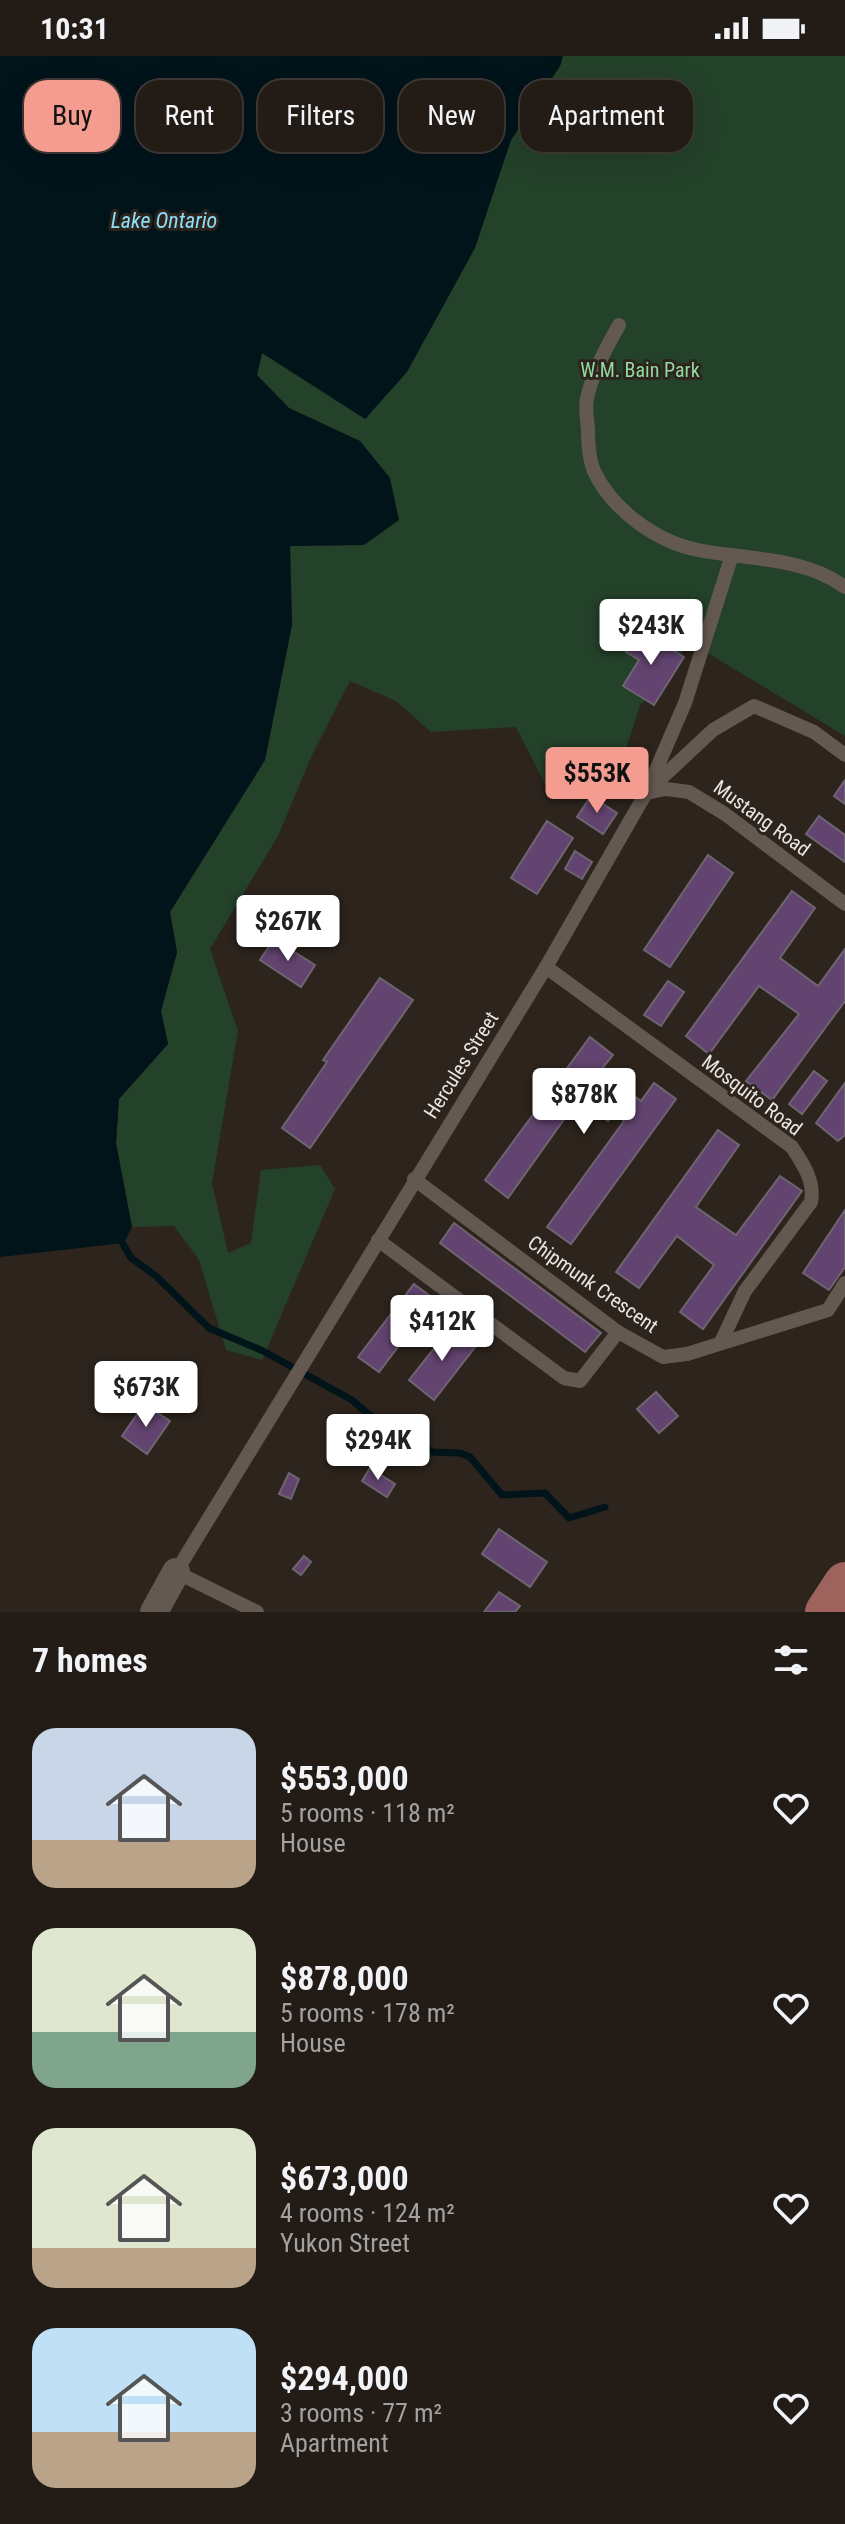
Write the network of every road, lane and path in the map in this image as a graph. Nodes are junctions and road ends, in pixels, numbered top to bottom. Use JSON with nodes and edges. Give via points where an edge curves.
{"nodes":[{"id":1,"x":619,"y":325,"type":"dead end"},
{"id":2,"x":732,"y":555,"type":"junction"},
{"id":3,"x":845,"y":587,"type":"edge"},
{"id":4,"x":845,"y":755,"type":"edge"},
{"id":5,"x":646,"y":793,"type":"junction"},
{"id":6,"x":845,"y":904,"type":"edge"},
{"id":7,"x":546,"y":967,"type":"junction"},
{"id":8,"x":414,"y":1179,"type":"junction"},
{"id":9,"x":378,"y":1240,"type":"junction"},
{"id":10,"x":845,"y":1283,"type":"edge"},
{"id":11,"x":618,"y":1332,"type":"junction"},
{"id":12,"x":721,"y":1342,"type":"junction"},
{"id":13,"x":176,"y":1572,"type":"junction"},
{"id":14,"x":845,"y":1583,"type":"edge"},
{"id":15,"x":154,"y":1612,"type":"edge"},
{"id":16,"x":257,"y":1612,"type":"edge"},
{"id":17,"x":826,"y":1612,"type":"edge"}],
"edges":[{"from":1,"to":2,"type":"lane","via":[[586,401],[594,471],[623,511],[655,536],[695,550]]},
{"from":2,"to":3,"type":"lane","via":[[784,562]]},
{"from":2,"to":5,"type":"lane","name":"Hercules Street","via":[[685,703]]},
{"from":4,"to":5,"type":"lane","via":[[814,732],[754,706],[713,730]]},
{"from":5,"to":6,"type":"lane","name":"Mustang Road","via":[[689,792]]},
{"from":5,"to":7,"type":"lane","name":"Hercules Street"},
{"from":7,"to":8,"type":"lane","name":"Hercules Street"},
{"from":7,"to":12,"type":"lane","name":"Mosquito Road","via":[[792,1147],[810,1180],[811,1202],[745,1291]]},
{"from":8,"to":9,"type":"lane","name":"Hercules Street"},
{"from":8,"to":11,"type":"lane","name":"Chipmunk Crescent"},
{"from":9,"to":11,"type":"lane","via":[[564,1378],[580,1381]]},
{"from":9,"to":13,"type":"lane","name":"Hercules Street"},
{"from":10,"to":12,"type":"lane","name":"Chipmunk Crescent","via":[[828,1310]]},
{"from":11,"to":12,"type":"lane","name":"Chipmunk Crescent","via":[[663,1357]]},
{"from":13,"to":15,"type":"street"},
{"from":13,"to":16,"type":"lane"},
{"from":14,"to":17,"type":"main road"}]}
